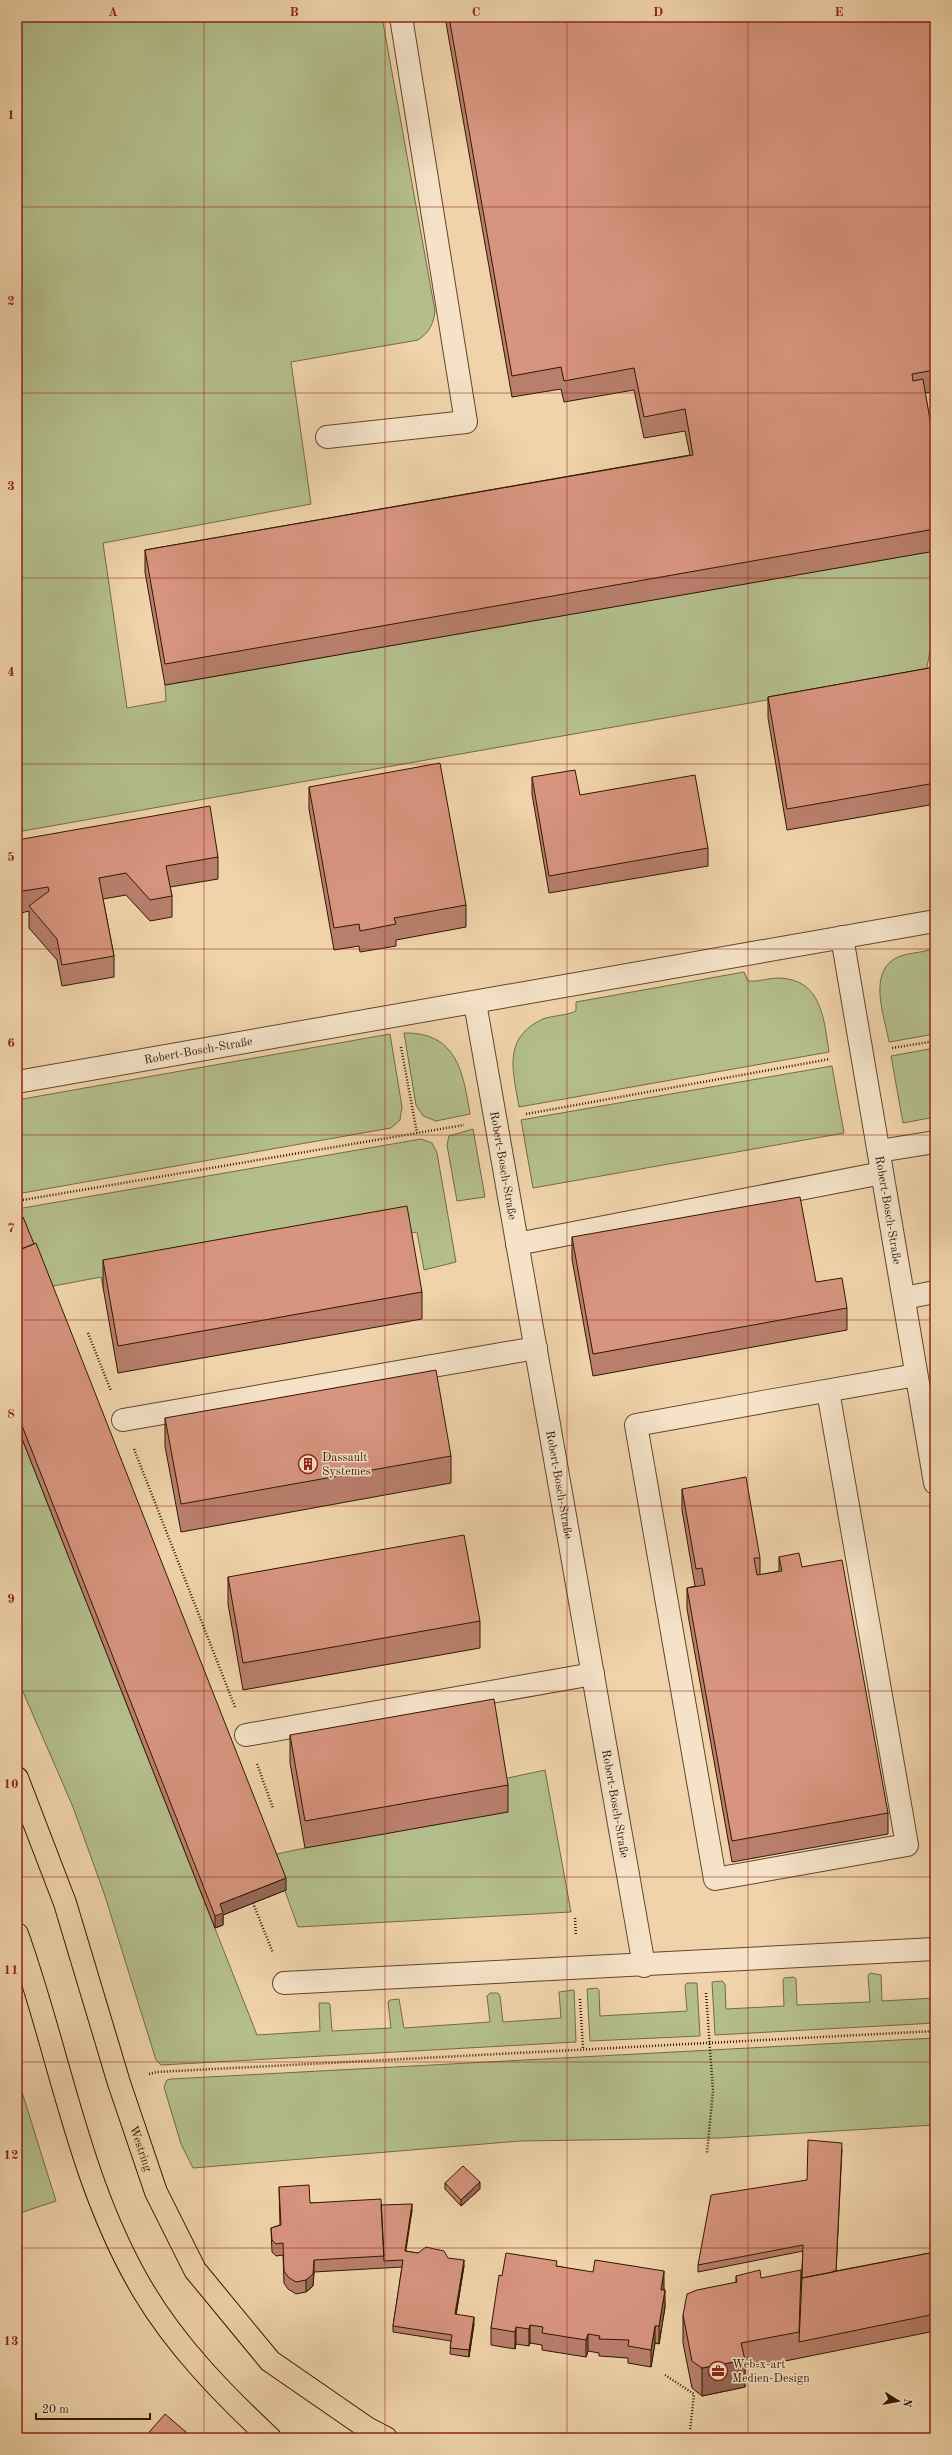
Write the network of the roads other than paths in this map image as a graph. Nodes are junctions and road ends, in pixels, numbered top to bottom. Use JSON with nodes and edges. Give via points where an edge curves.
{"nodes":[{"id":1,"x":401,"y":17,"type":"edge"},
{"id":2,"x":327,"y":437,"type":"dead end"},
{"id":3,"x":935,"y":921,"type":"edge"},
{"id":4,"x":842,"y":937,"type":"junction"},
{"id":5,"x":475,"y":1003,"type":"junction"},
{"id":6,"x":17,"y":1082,"type":"edge"},
{"id":7,"x":935,"y":1142,"type":"edge"},
{"id":8,"x":879,"y":1152,"type":"junction"},
{"id":9,"x":882,"y":1173,"type":"junction"},
{"id":10,"x":517,"y":1244,"type":"junction"},
{"id":11,"x":935,"y":1292,"type":"edge"},
{"id":12,"x":904,"y":1298,"type":"junction"},
{"id":13,"x":536,"y":1348,"type":"junction"},
{"id":14,"x":916,"y":1375,"type":"junction"},
{"id":15,"x":828,"y":1391,"type":"junction"},
{"id":16,"x":123,"y":1420,"type":"road end"},
{"id":17,"x":935,"y":1483,"type":"edge"},
{"id":18,"x":593,"y":1674,"type":"junction"},
{"id":19,"x":246,"y":1735,"type":"road end"},
{"id":20,"x":17,"y":1778,"type":"edge"},
{"id":21,"x":17,"y":1934,"type":"edge"},
{"id":22,"x":935,"y":1949,"type":"edge"},
{"id":23,"x":644,"y":1966,"type":"junction"},
{"id":24,"x":284,"y":1983,"type":"road end"},
{"id":25,"x":270,"y":2438,"type":"edge"},
{"id":26,"x":386,"y":2438,"type":"edge"}],
"edges":[{"from":1,"to":2,"type":"street","via":[[466,422]]},
{"from":3,"to":4,"type":"street","name":"Robert-Bosch-Straße"},
{"from":4,"to":5,"type":"street","name":"Robert-Bosch-Straße"},
{"from":4,"to":8,"type":"street","name":"Robert-Bosch-Straße"},
{"from":5,"to":6,"type":"street","name":"Robert-Bosch-Straße"},
{"from":5,"to":10,"type":"street","name":"Robert-Bosch-Straße"},
{"from":7,"to":8,"type":"street"},
{"from":8,"to":9,"type":"street","name":"Robert-Bosch-Straße"},
{"from":9,"to":10,"type":"street"},
{"from":9,"to":12,"type":"street","name":"Robert-Bosch-Straße"},
{"from":10,"to":13,"type":"street","name":"Robert-Bosch-Straße"},
{"from":11,"to":12,"type":"street"},
{"from":12,"to":14,"type":"street","name":"Robert-Bosch-Straße"},
{"from":13,"to":16,"type":"street"},
{"from":13,"to":18,"type":"street","name":"Robert-Bosch-Straße"},
{"from":14,"to":15,"type":"street"},
{"from":14,"to":17,"type":"street","name":"Robert-Bosch-Straße"},
{"from":15,"to":15,"type":"street","via":[[636,1425],[715,1879],[907,1845]]},
{"from":18,"to":19,"type":"street"},
{"from":18,"to":23,"type":"street","name":"Robert-Bosch-Straße"},
{"from":20,"to":26,"type":"main road","name":"Westring","via":[[65,1903],[119,2083],[156,2192],[195,2270],[270,2362],[367,2428]]},
{"from":21,"to":25,"type":"main road","via":[[86,2164],[116,2238],[144,2292],[185,2350],[234,2404]]},
{"from":22,"to":23,"type":"street"},
{"from":23,"to":24,"type":"street"}]}
